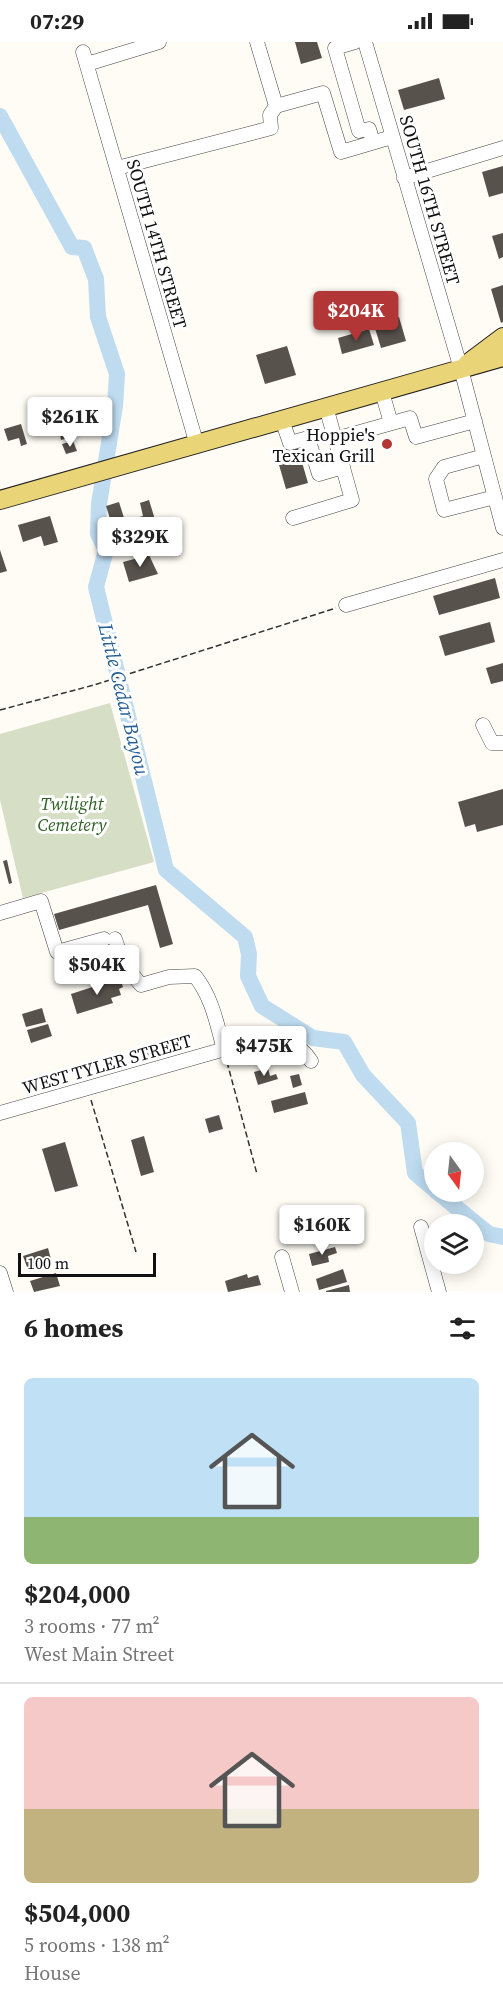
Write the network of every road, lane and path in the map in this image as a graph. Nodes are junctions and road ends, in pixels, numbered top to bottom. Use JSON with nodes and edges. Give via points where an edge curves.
{"nodes":[{"id":1,"x":159,"y":42,"type":"edge"},
{"id":2,"x":257,"y":42,"type":"edge"},
{"id":3,"x":355,"y":42,"type":"edge"},
{"id":4,"x":365,"y":42,"type":"edge"},
{"id":5,"x":335,"y":45,"type":"edge"},
{"id":6,"x":276,"y":106,"type":"junction"},
{"id":7,"x":392,"y":137,"type":"junction"},
{"id":8,"x":373,"y":142,"type":"junction"},
{"id":9,"x":503,"y":148,"type":"edge"},
{"id":10,"x":117,"y":168,"type":"junction"},
{"id":11,"x":404,"y":178,"type":"junction"},
{"id":12,"x":503,"y":337,"type":"edge"},
{"id":13,"x":503,"y":357,"type":"edge"},
{"id":14,"x":503,"y":368,"type":"edge"},
{"id":15,"x":461,"y":369,"type":"junction"},
{"id":16,"x":382,"y":392,"type":"junction"},
{"id":17,"x":326,"y":407,"type":"junction"},
{"id":18,"x":282,"y":420,"type":"junction"},
{"id":19,"x":475,"y":421,"type":"junction"},
{"id":20,"x":391,"y":423,"type":"junction"},
{"id":21,"x":335,"y":439,"type":"junction"},
{"id":22,"x":197,"y":445,"type":"junction"},
{"id":23,"x":484,"y":456,"type":"junction"},
{"id":24,"x":343,"y":467,"type":"junction"},
{"id":25,"x":495,"y":497,"type":"junction"},
{"id":26,"x":0,"y":500,"type":"edge"},
{"id":27,"x":293,"y":518,"type":"dead end"},
{"id":28,"x":503,"y":528,"type":"edge"},
{"id":29,"x":503,"y":560,"type":"edge"},
{"id":30,"x":346,"y":605,"type":"joint"},
{"id":31,"x":0,"y":710,"type":"edge"},
{"id":32,"x":483,"y":725,"type":"dead end"},
{"id":33,"x":503,"y":743,"type":"edge"},
{"id":34,"x":0,"y":913,"type":"edge"},
{"id":35,"x":224,"y":1050,"type":"junction"},
{"id":36,"x":311,"y":1061,"type":"dead end"},
{"id":37,"x":88,"y":1087,"type":"junction"},
{"id":38,"x":0,"y":1113,"type":"edge"},
{"id":39,"x":257,"y":1174,"type":"dead end"},
{"id":40,"x":421,"y":1227,"type":"dead end"},
{"id":41,"x":136,"y":1252,"type":"dead end"},
{"id":42,"x":282,"y":1257,"type":"dead end"},
{"id":43,"x":0,"y":1273,"type":"edge"},
{"id":44,"x":6,"y":1292,"type":"edge"},
{"id":45,"x":292,"y":1292,"type":"edge"},
{"id":46,"x":439,"y":1292,"type":"edge"}],
"edges":[{"from":1,"to":10,"type":"street","name":"SOUTH 14TH STREET","via":[[85,58]]},
{"from":2,"to":6,"type":"street"},
{"from":3,"to":5,"type":"street"},
{"from":4,"to":7,"type":"street","name":"SOUTH 16TH STREET"},
{"from":5,"to":8,"type":"street","via":[[359,131],[369,129]]},
{"from":6,"to":8,"type":"street","via":[[323,93],[341,152]]},
{"from":6,"to":10,"type":"street","via":[[270,116],[271,128]]},
{"from":7,"to":8,"type":"street"},
{"from":7,"to":11,"type":"street","name":"SOUTH 16TH STREET"},
{"from":9,"to":11,"type":"street"},
{"from":10,"to":22,"type":"street","name":"SOUTH 14TH STREET"},
{"from":11,"to":15,"type":"street","name":"SOUTH 16TH STREET"},
{"from":12,"to":15,"type":"main road"},
{"from":13,"to":15,"type":"main road"},
{"from":14,"to":15,"type":"main road"},
{"from":15,"to":16,"type":"main road"},
{"from":15,"to":19,"type":"street","name":"SOUTH 16TH STREET"},
{"from":16,"to":17,"type":"main road"},
{"from":16,"to":20,"type":"street"},
{"from":17,"to":18,"type":"main road"},
{"from":17,"to":21,"type":"street"},
{"from":18,"to":22,"type":"main road"},
{"from":18,"to":24,"type":"street","via":[[290,443],[308,438],[319,474]]},
{"from":19,"to":20,"type":"street","via":[[416,437],[410,418]]},
{"from":19,"to":23,"type":"street","name":"SOUTH 16TH STREET"},
{"from":20,"to":21,"type":"street"},
{"from":21,"to":24,"type":"street"},
{"from":22,"to":26,"type":"main road"},
{"from":23,"to":25,"type":"street","name":"SOUTH 16TH STREET"},
{"from":23,"to":25,"type":"street","via":[[444,467],[436,479],[444,510]]},
{"from":24,"to":27,"type":"street","via":[[352,500]]},
{"from":25,"to":28,"type":"street","name":"SOUTH 16TH STREET"},
{"from":29,"to":30,"type":"street"},
{"from":30,"to":31,"type":"path","via":[[94,685]]},
{"from":32,"to":33,"type":"street","via":[[492,743]]},
{"from":34,"to":35,"type":"street","via":[[41,901],[57,952],[110,939],[141,985],[169,977],[195,976],[214,1010]]},
{"from":35,"to":36,"type":"street","name":"WEST TYLER STREET","via":[[274,1037],[294,1044]]},
{"from":35,"to":37,"type":"street","name":"WEST TYLER STREET"},
{"from":35,"to":39,"type":"path"},
{"from":37,"to":38,"type":"street","name":"WEST TYLER STREET"},
{"from":37,"to":41,"type":"path"},
{"from":40,"to":46,"type":"street"},
{"from":42,"to":45,"type":"street"},
{"from":43,"to":44,"type":"street"}]}
